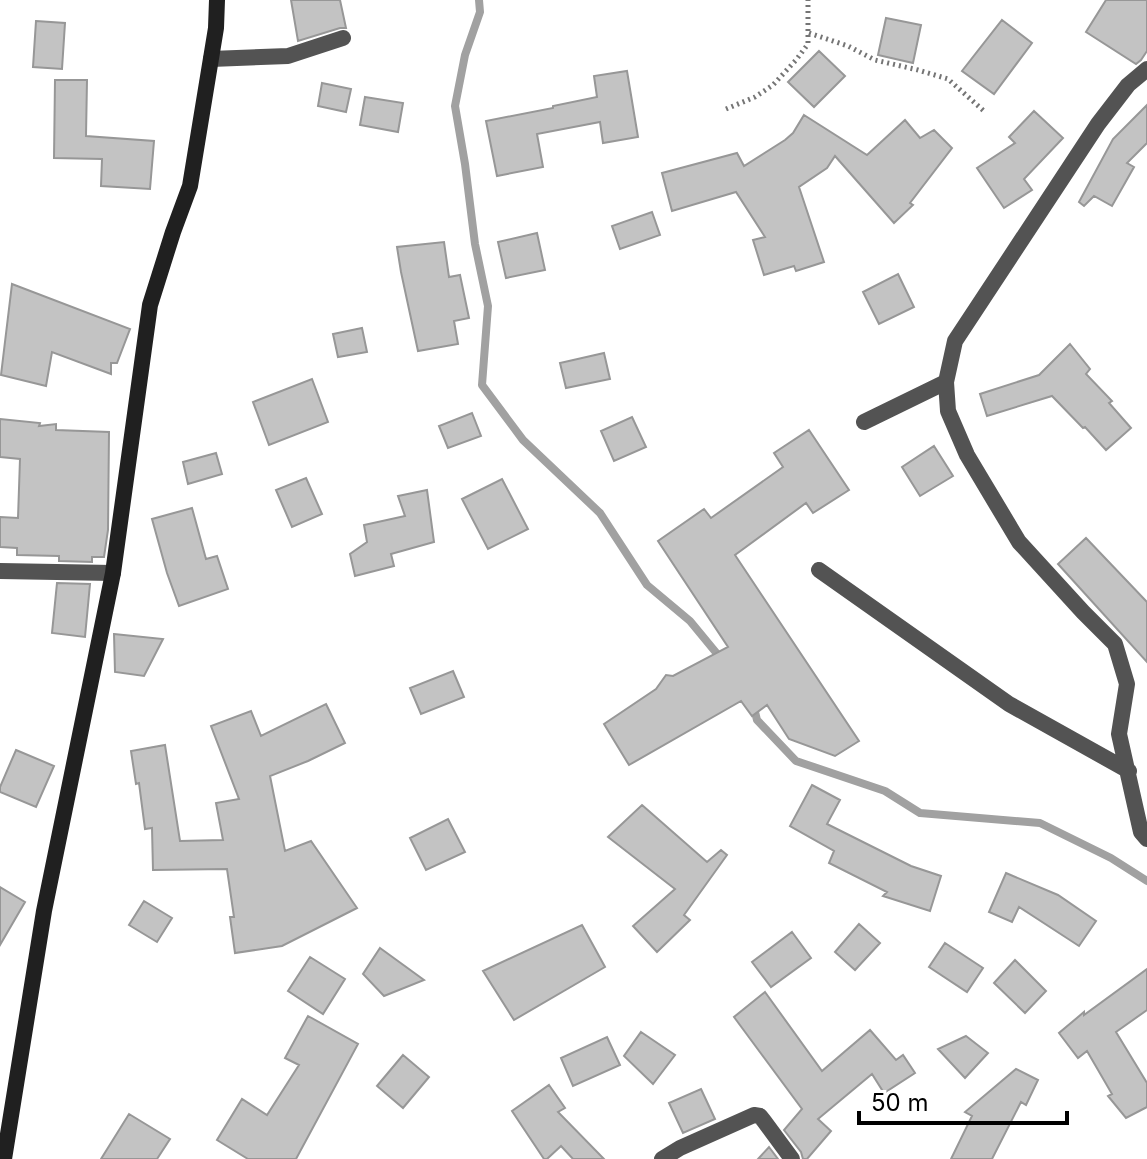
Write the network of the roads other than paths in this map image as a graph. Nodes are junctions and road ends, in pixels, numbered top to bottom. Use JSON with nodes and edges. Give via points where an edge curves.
{"nodes":[{"id":1,"x":217,"y":0,"type":"edge"},
{"id":2,"x":343,"y":38,"type":"dead end"},
{"id":3,"x":211,"y":59,"type":"junction"},
{"id":4,"x":1147,"y":69,"type":"edge"},
{"id":5,"x":946,"y":382,"type":"junction"},
{"id":6,"x":864,"y":422,"type":"dead end"},
{"id":7,"x":819,"y":570,"type":"dead end"},
{"id":8,"x":0,"y":571,"type":"edge"},
{"id":9,"x":113,"y":573,"type":"junction"},
{"id":10,"x":1129,"y":771,"type":"junction"},
{"id":11,"x":1147,"y":839,"type":"edge"},
{"id":12,"x":4,"y":1159,"type":"edge"},
{"id":13,"x":662,"y":1159,"type":"edge"},
{"id":14,"x":792,"y":1159,"type":"edge"}],
"edges":[{"from":1,"to":3,"type":"street"},
{"from":2,"to":3,"type":"street","via":[[288,56]]},
{"from":3,"to":9,"type":"street","via":[[190,186],[150,305]]},
{"from":4,"to":5,"type":"street","via":[[1098,124],[955,341]]},
{"from":5,"to":6,"type":"street"},
{"from":5,"to":10,"type":"street","via":[[948,411],[967,455],[1019,542],[1115,644],[1127,684],[1119,734]]},
{"from":7,"to":10,"type":"street","via":[[1009,704]]},
{"from":8,"to":9,"type":"street"},
{"from":9,"to":12,"type":"street","via":[[44,911]]},
{"from":10,"to":11,"type":"street","via":[[1141,832]]},
{"from":13,"to":14,"type":"street","via":[[754,1115]]}]}
